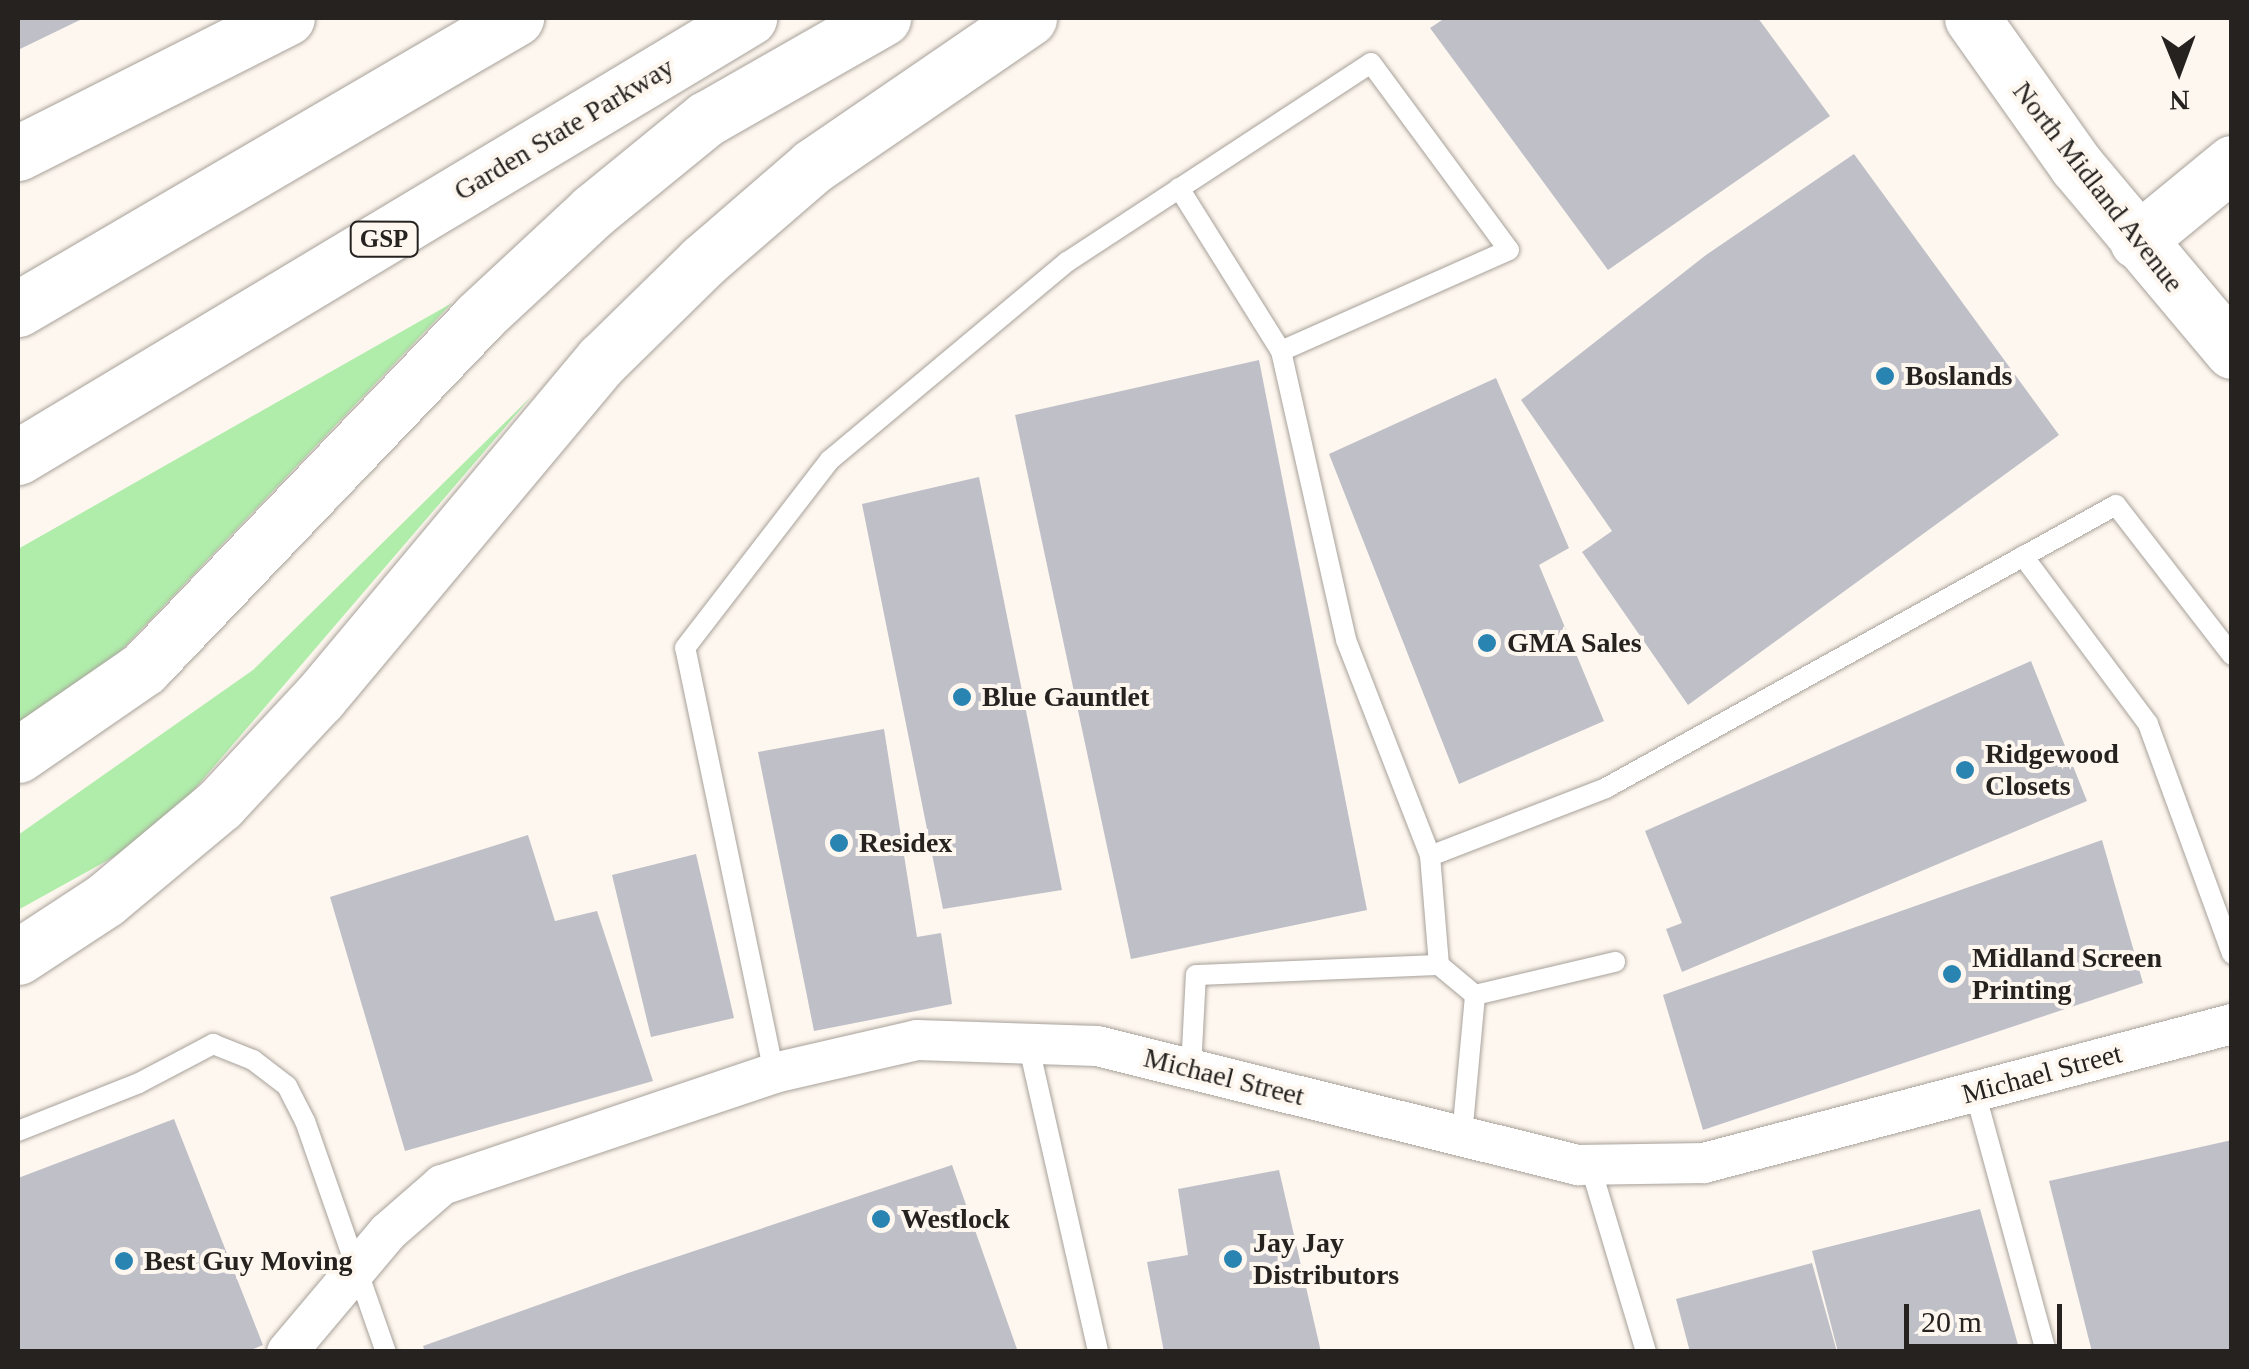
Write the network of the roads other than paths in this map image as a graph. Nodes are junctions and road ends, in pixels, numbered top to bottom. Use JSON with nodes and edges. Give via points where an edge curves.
{"nodes":[{"id":1,"x":287,"y":18,"type":"edge"},
{"id":2,"x":516,"y":18,"type":"edge"},
{"id":3,"x":750,"y":18,"type":"edge"},
{"id":4,"x":883,"y":18,"type":"edge"},
{"id":5,"x":1029,"y":18,"type":"edge"},
{"id":6,"x":1972,"y":18,"type":"edge"},
{"id":7,"x":18,"y":153,"type":"edge"},
{"id":8,"x":2232,"y":163,"type":"edge"},
{"id":9,"x":1180,"y":188,"type":"junction"},
{"id":10,"x":2137,"y":241,"type":"junction"},
{"id":11,"x":18,"y":309,"type":"edge"},
{"id":12,"x":2232,"y":351,"type":"edge"},
{"id":13,"x":1281,"y":352,"type":"junction"},
{"id":14,"x":18,"y":457,"type":"edge"},
{"id":15,"x":2023,"y":556,"type":"junction"},
{"id":16,"x":2232,"y":655,"type":"edge"},
{"id":17,"x":18,"y":755,"type":"edge"},
{"id":18,"x":1430,"y":856,"type":"junction"},
{"id":19,"x":2232,"y":954,"type":"edge"},
{"id":20,"x":18,"y":957,"type":"edge"},
{"id":21,"x":1614,"y":962,"type":"dead end"},
{"id":22,"x":1439,"y":964,"type":"junction"},
{"id":23,"x":1475,"y":996,"type":"junction"},
{"id":24,"x":2232,"y":1024,"type":"edge"},
{"id":25,"x":1028,"y":1044,"type":"junction"},
{"id":26,"x":1191,"y":1070,"type":"junction"},
{"id":27,"x":774,"y":1073,"type":"junction"},
{"id":28,"x":1975,"y":1092,"type":"junction"},
{"id":29,"x":18,"y":1130,"type":"edge"},
{"id":30,"x":1462,"y":1136,"type":"junction"},
{"id":31,"x":1590,"y":1165,"type":"junction"},
{"id":32,"x":354,"y":1275,"type":"junction"},
{"id":33,"x":287,"y":1352,"type":"edge"},
{"id":34,"x":386,"y":1352,"type":"edge"},
{"id":35,"x":1098,"y":1352,"type":"edge"},
{"id":36,"x":1646,"y":1352,"type":"edge"},
{"id":37,"x":2046,"y":1352,"type":"edge"}],
"edges":[{"from":1,"to":7,"type":"main road"},
{"from":2,"to":11,"type":"main road"},
{"from":3,"to":14,"type":"main road","name":"Garden State Parkway","number":"GSP"},
{"from":4,"to":17,"type":"main road","via":[[706,118],[592,210],[479,317],[144,668]]},
{"from":5,"to":20,"type":"main road","via":[[812,166],[704,261],[602,360],[319,698],[220,804],[105,900]]},
{"from":6,"to":10,"type":"main road","name":"North Midland Avenue"},
{"from":8,"to":10,"type":"main road"},
{"from":9,"to":13,"type":"lane"},
{"from":9,"to":13,"type":"lane","via":[[1372,63],[1509,250]]},
{"from":9,"to":27,"type":"lane","via":[[1067,262],[830,460],[685,648]]},
{"from":10,"to":12,"type":"main road","name":"North Midland Avenue"},
{"from":13,"to":18,"type":"lane","via":[[1346,640]]},
{"from":15,"to":16,"type":"lane","via":[[2116,504]]},
{"from":15,"to":18,"type":"lane","via":[[1606,788]]},
{"from":15,"to":19,"type":"lane","via":[[2148,724]]},
{"from":18,"to":22,"type":"lane"},
{"from":21,"to":23,"type":"lane"},
{"from":22,"to":23,"type":"lane"},
{"from":22,"to":26,"type":"lane","via":[[1196,975]]},
{"from":23,"to":30,"type":"lane"},
{"from":24,"to":28,"type":"street","name":"Michael Street"},
{"from":25,"to":26,"type":"street","name":"Michael Street","via":[[1097,1046]]},
{"from":25,"to":27,"type":"street","name":"Michael Street","via":[[917,1040]]},
{"from":25,"to":35,"type":"lane"},
{"from":26,"to":30,"type":"street","name":"Michael Street"},
{"from":27,"to":32,"type":"street","name":"Michael Street","via":[[442,1185],[388,1232]]},
{"from":28,"to":31,"type":"street","name":"Michael Street","via":[[1704,1163]]},
{"from":28,"to":37,"type":"lane"},
{"from":29,"to":32,"type":"lane","via":[[213,1044],[254,1060],[287,1086],[305,1121]]},
{"from":30,"to":31,"type":"street","name":"Michael Street"},
{"from":31,"to":36,"type":"lane"},
{"from":32,"to":33,"type":"street","name":"Michael Street"},
{"from":32,"to":34,"type":"lane"}]}
